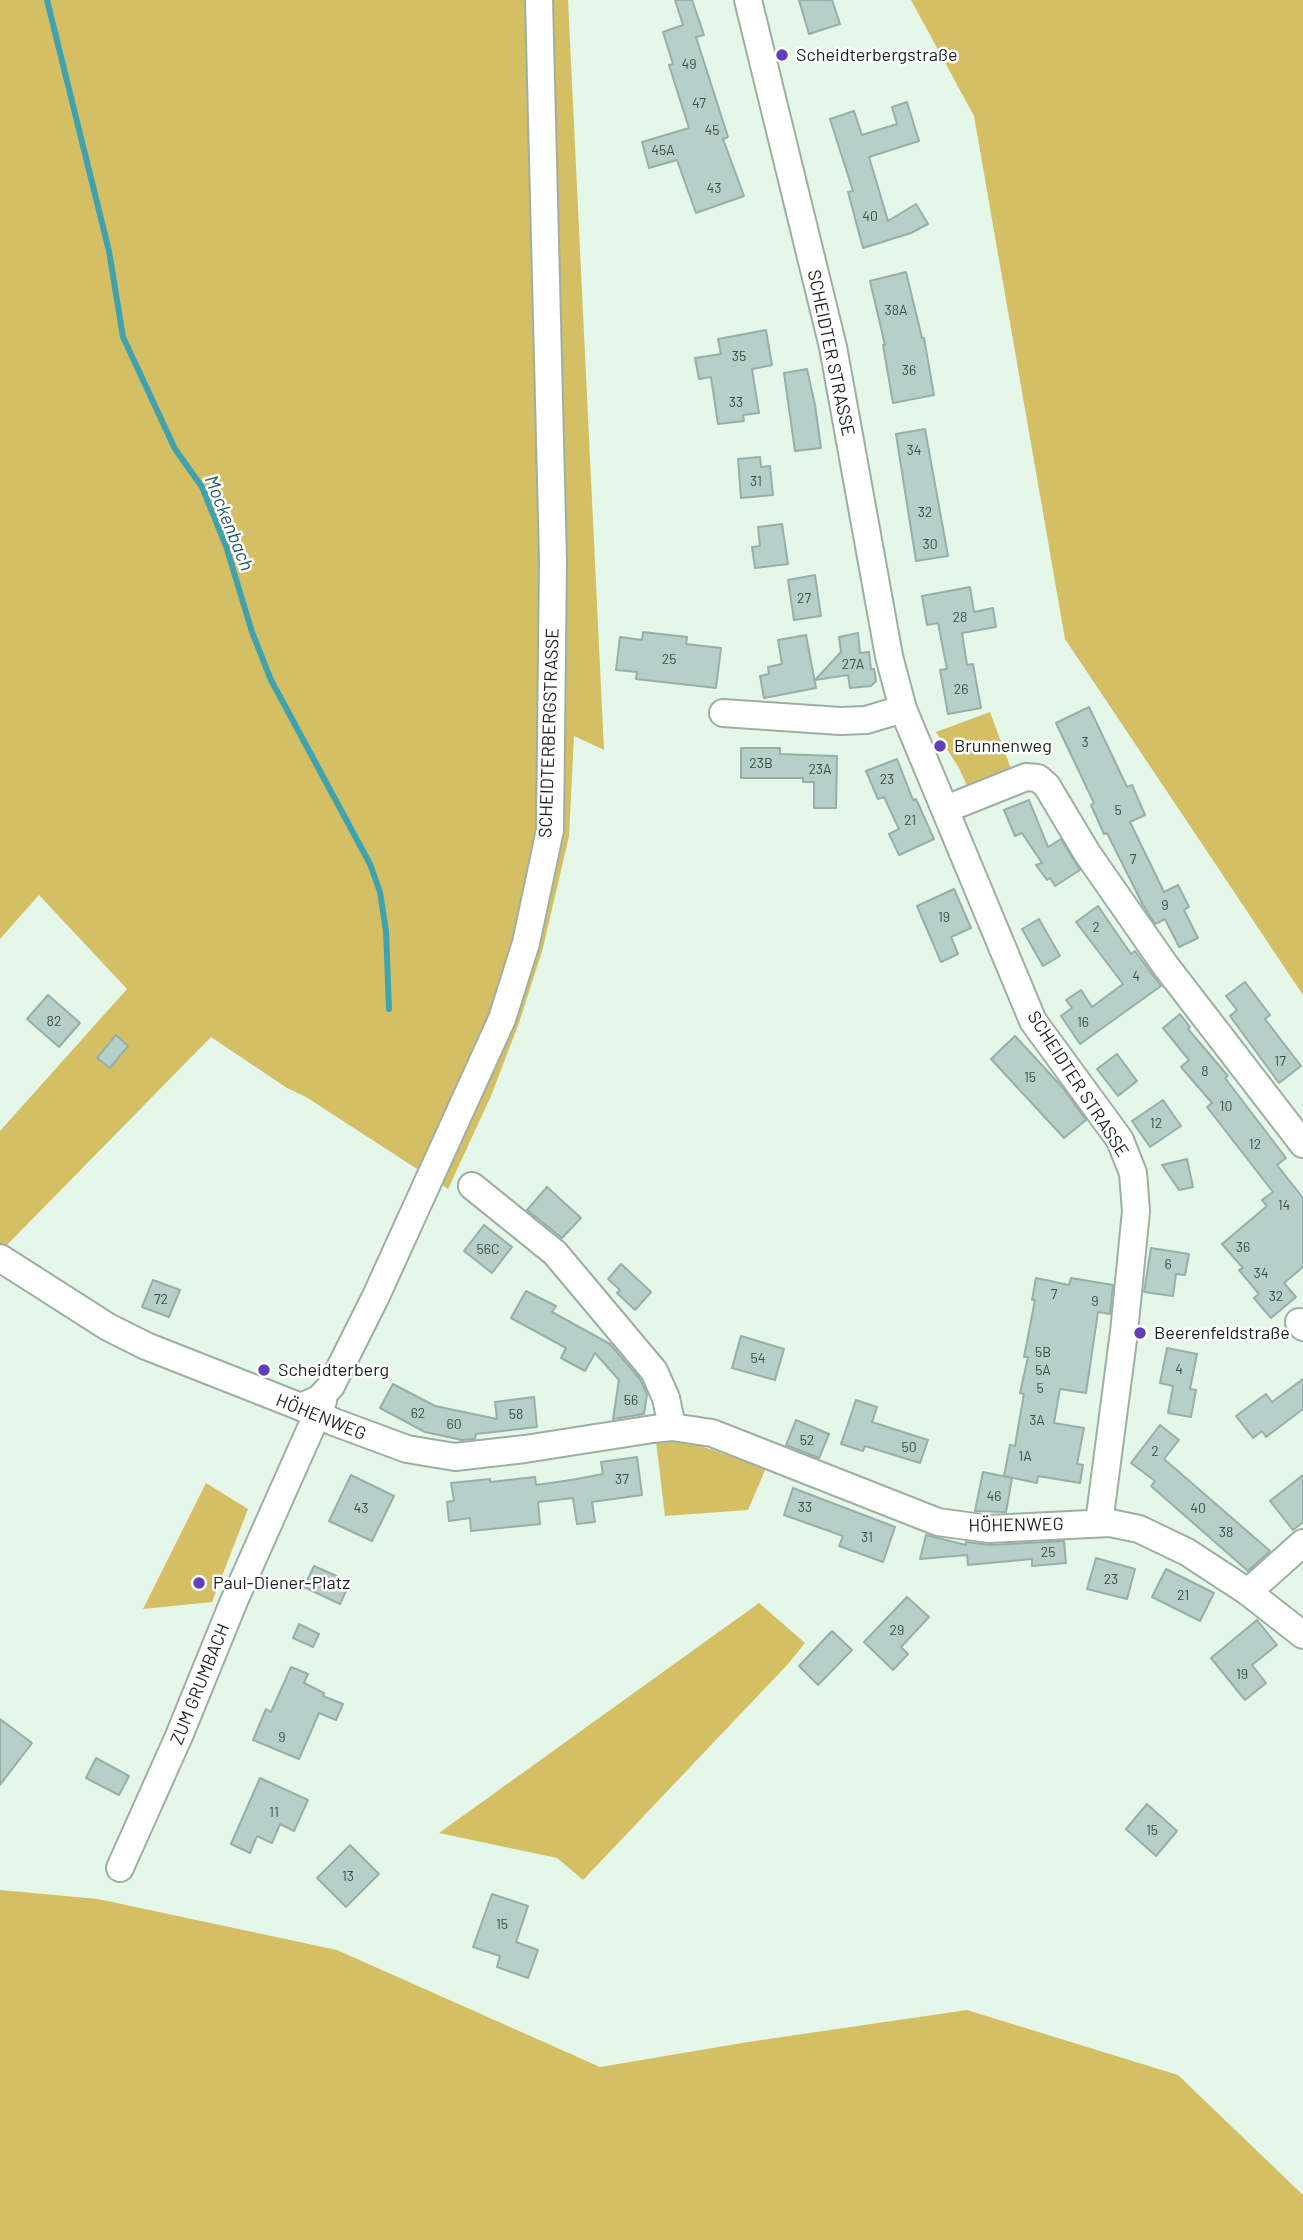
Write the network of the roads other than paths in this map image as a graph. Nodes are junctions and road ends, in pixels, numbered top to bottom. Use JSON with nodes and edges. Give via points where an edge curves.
{"nodes":[{"id":1,"x":539,"y":0,"type":"edge"},
{"id":2,"x":748,"y":0,"type":"edge"},
{"id":3,"x":903,"y":709,"type":"junction"},
{"id":4,"x":723,"y":713,"type":"dead end"},
{"id":5,"x":946,"y":809,"type":"junction"},
{"id":6,"x":1303,"y":1144,"type":"edge"},
{"id":7,"x":472,"y":1186,"type":"dead end"},
{"id":8,"x":0,"y":1258,"type":"edge"},
{"id":9,"x":331,"y":1386,"type":"joint"},
{"id":10,"x":309,"y":1411,"type":"junction"},
{"id":11,"x":672,"y":1427,"type":"junction"},
{"id":12,"x":1099,"y":1523,"type":"junction"},
{"id":13,"x":1303,"y":1543,"type":"edge"},
{"id":14,"x":1248,"y":1592,"type":"junction"},
{"id":15,"x":1303,"y":1635,"type":"edge"},
{"id":16,"x":120,"y":1868,"type":"dead end"}],
"edges":[{"from":1,"to":9,"type":"street","name":"SCHEIDTERBERGSTRASSE","via":[[553,560],[550,830],[526,943],[502,1019]]},
{"from":2,"to":3,"type":"street","name":"SCHEIDTER STRASSE","via":[[833,347],[889,656]]},
{"from":3,"to":4,"type":"street","via":[[866,720],[840,721]]},
{"from":3,"to":5,"type":"street","name":"SCHEIDTER STRASSE"},
{"from":5,"to":6,"type":"street","via":[[1026,777],[1038,778],[1047,786],[1165,965]]},
{"from":5,"to":12,"type":"street","name":"SCHEIDTER STRASSE","via":[[1033,1021],[1120,1140],[1133,1173],[1136,1211]]},
{"from":7,"to":11,"type":"street","via":[[555,1253],[646,1362],[661,1384]]},
{"from":8,"to":10,"type":"street","name":"HÖHENWEG","via":[[146,1346]]},
{"from":9,"to":10,"type":"street","name":"ZUM GRUMBACH"},
{"from":10,"to":11,"type":"street","name":"HÖHENWEG","via":[[395,1446],[455,1457]]},
{"from":10,"to":16,"type":"street","name":"ZUM GRUMBACH","via":[[179,1736]]},
{"from":11,"to":12,"type":"street","name":"HÖHENWEG","via":[[712,1433],[938,1522],[989,1529]]},
{"from":12,"to":14,"type":"street","name":"HÖHENWEG","via":[[1125,1525],[1153,1535]]},
{"from":13,"to":14,"type":"street"},
{"from":14,"to":15,"type":"street","name":"HÖHENWEG"}]}
